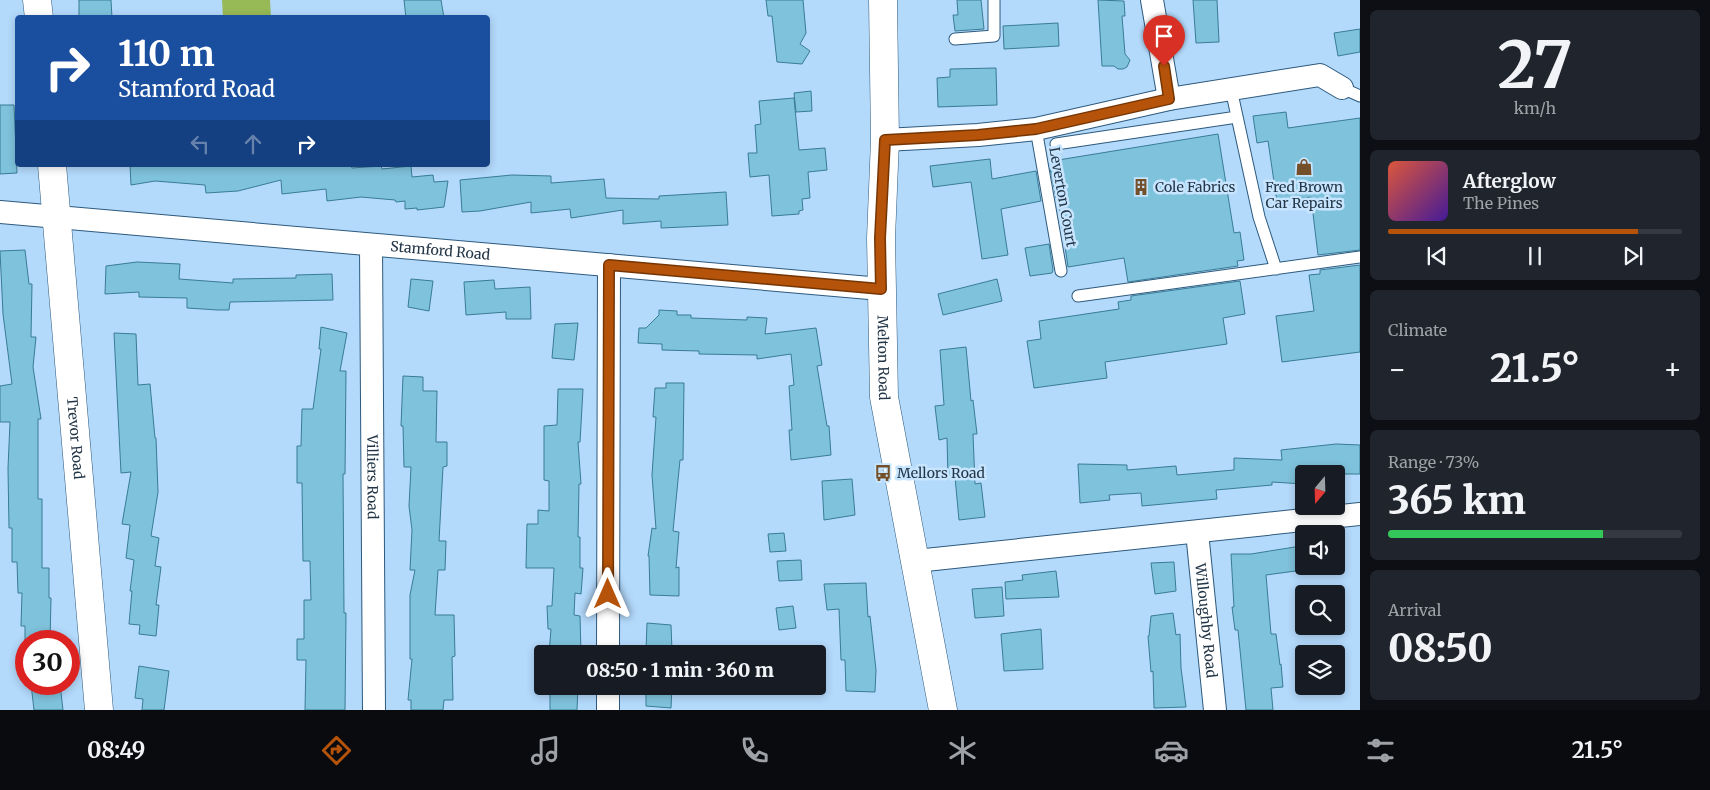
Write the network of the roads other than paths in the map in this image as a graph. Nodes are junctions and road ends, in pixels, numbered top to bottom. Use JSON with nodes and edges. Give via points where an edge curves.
{"nodes":[{"id":1,"x":37,"y":0,"type":"edge"},
{"id":2,"x":883,"y":0,"type":"edge"},
{"id":3,"x":994,"y":0,"type":"edge"},
{"id":4,"x":1152,"y":0,"type":"edge"},
{"id":5,"x":39,"y":15,"type":"edge"},
{"id":6,"x":954,"y":39,"type":"dead end"},
{"id":7,"x":1231,"y":89,"type":"junction"},
{"id":8,"x":1351,"y":92,"type":"edge"},
{"id":9,"x":1169,"y":99,"type":"junction"},
{"id":10,"x":1237,"y":118,"type":"junction"},
{"id":11,"x":1110,"y":124,"type":"junction"},
{"id":12,"x":1036,"y":129,"type":"junction"},
{"id":13,"x":885,"y":140,"type":"junction"},
{"id":14,"x":1056,"y":144,"type":"dead end"},
{"id":15,"x":52,"y":167,"type":"edge"},
{"id":16,"x":0,"y":212,"type":"edge"},
{"id":17,"x":57,"y":217,"type":"junction"},
{"id":18,"x":371,"y":245,"type":"junction"},
{"id":19,"x":1360,"y":257,"type":"edge"},
{"id":20,"x":609,"y":265,"type":"junction"},
{"id":21,"x":1276,"y":269,"type":"junction"},
{"id":22,"x":1061,"y":271,"type":"dead end"},
{"id":23,"x":881,"y":289,"type":"junction"},
{"id":24,"x":1078,"y":296,"type":"dead end"},
{"id":25,"x":1360,"y":514,"type":"edge"},
{"id":26,"x":1196,"y":532,"type":"junction"},
{"id":27,"x":916,"y":561,"type":"junction"},
{"id":28,"x":608,"y":645,"type":"edge"},
{"id":29,"x":608,"y":695,"type":"edge"},
{"id":30,"x":99,"y":710,"type":"edge"},
{"id":31,"x":374,"y":710,"type":"edge"},
{"id":32,"x":608,"y":710,"type":"edge"},
{"id":33,"x":944,"y":710,"type":"edge"},
{"id":34,"x":1215,"y":710,"type":"edge"}],
"edges":[{"from":1,"to":5,"type":"main road"},
{"from":2,"to":13,"type":"main road","name":"Melton Road"},
{"from":3,"to":6,"type":"lane","via":[[994,36]]},
{"from":4,"to":9,"type":"street"},
{"from":7,"to":8,"type":"street","via":[[1274,73],[1320,75]]},
{"from":7,"to":9,"type":"street"},
{"from":7,"to":10,"type":"lane"},
{"from":9,"to":11,"type":"street"},
{"from":10,"to":11,"type":"lane"},
{"from":10,"to":21,"type":"lane","via":[[1259,217]]},
{"from":11,"to":12,"type":"street"},
{"from":11,"to":14,"type":"lane"},
{"from":12,"to":13,"type":"street"},
{"from":12,"to":22,"type":"lane","name":"Leverton Court"},
{"from":13,"to":23,"type":"main road","name":"Melton Road"},
{"from":15,"to":17,"type":"main road","name":"Trevor Road"},
{"from":16,"to":17,"type":"street","name":"Stamford Road"},
{"from":17,"to":18,"type":"street","name":"Stamford Road"},
{"from":17,"to":30,"type":"main road","name":"Trevor Road"},
{"from":18,"to":20,"type":"street","name":"Stamford Road"},
{"from":18,"to":31,"type":"street","name":"Villiers Road"},
{"from":19,"to":21,"type":"lane"},
{"from":20,"to":23,"type":"street","name":"Stamford Road"},
{"from":20,"to":28,"type":"street"},
{"from":21,"to":24,"type":"lane"},
{"from":23,"to":27,"type":"main road","name":"Melton Road","via":[[884,397]]},
{"from":25,"to":26,"type":"street"},
{"from":26,"to":27,"type":"street"},
{"from":26,"to":34,"type":"street","name":"Willoughby Road"},
{"from":27,"to":33,"type":"main road","name":"Melton Road"},
{"from":29,"to":32,"type":"street"}]}
